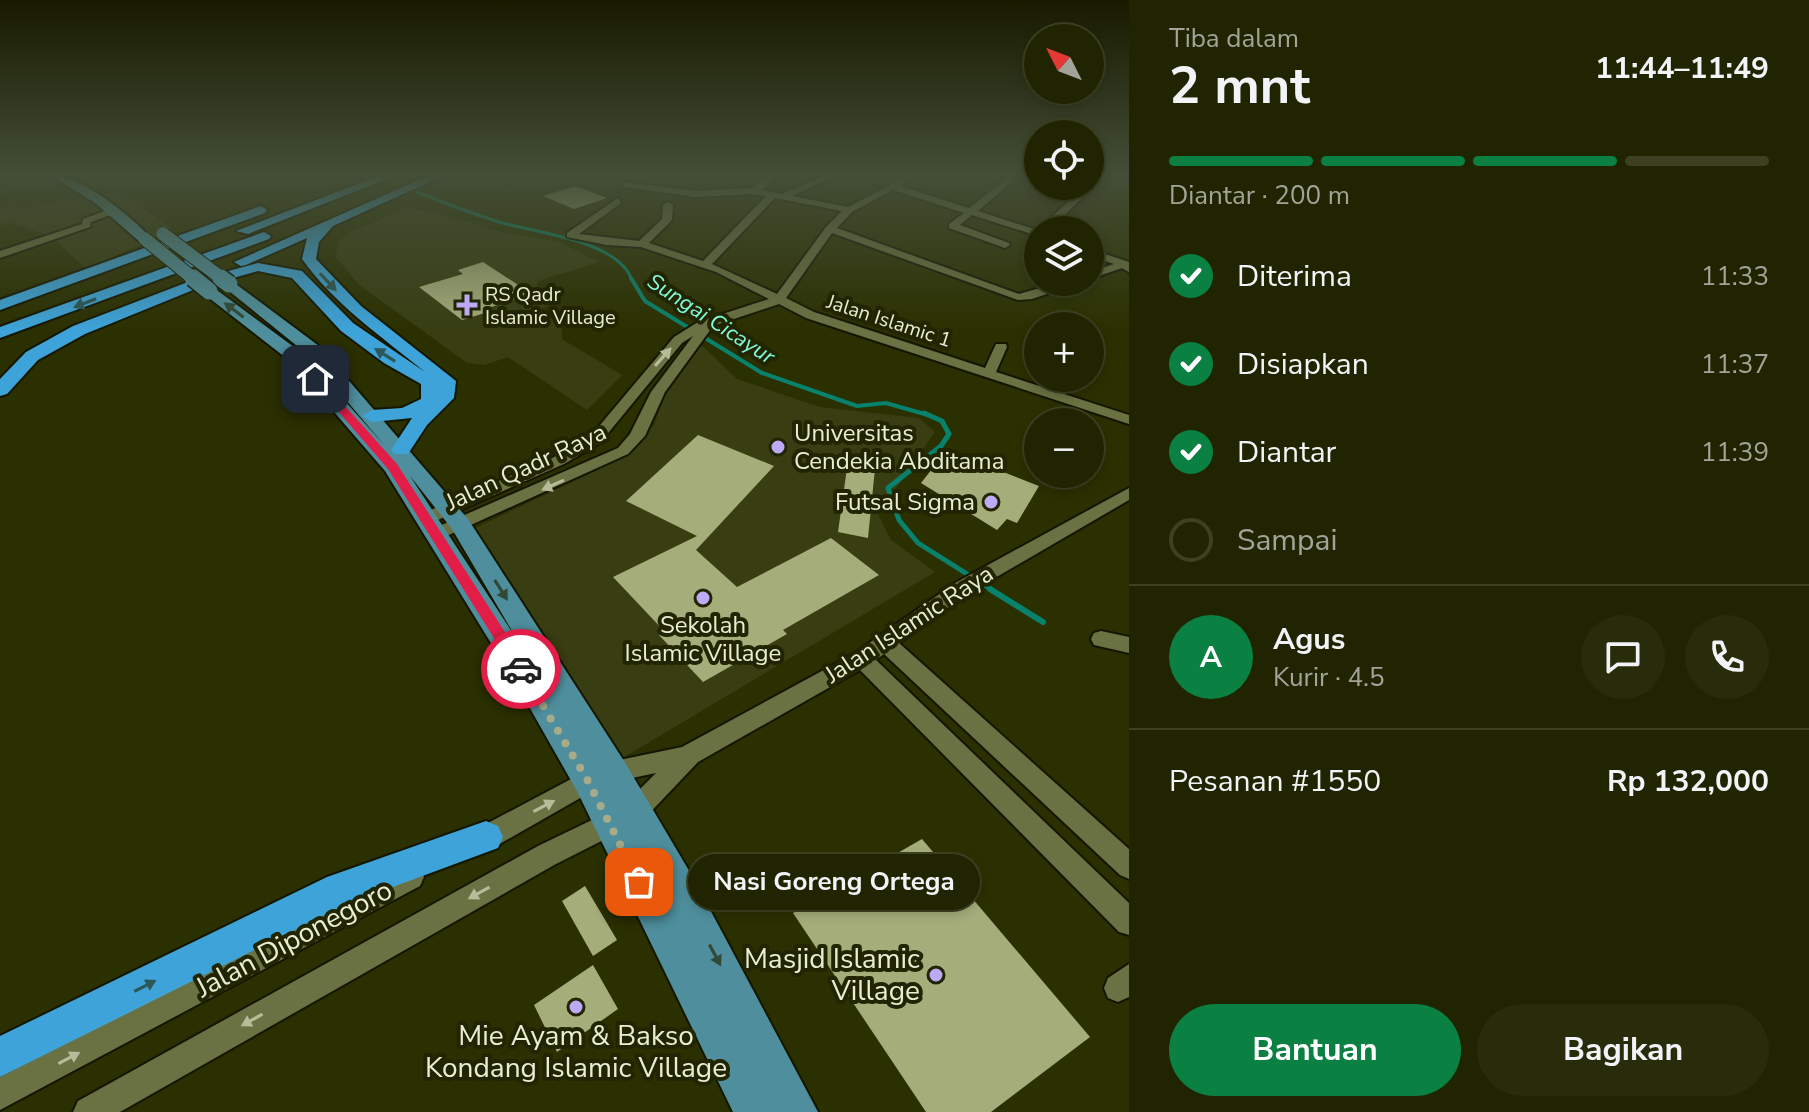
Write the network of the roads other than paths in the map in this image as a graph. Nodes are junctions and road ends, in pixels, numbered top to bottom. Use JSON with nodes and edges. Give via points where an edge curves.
{"nodes":[{"id":1,"x":85,"y":227,"type":"edge"},
{"id":2,"x":131,"y":227,"type":"edge"},
{"id":3,"x":153,"y":227,"type":"edge"},
{"id":4,"x":207,"y":227,"type":"edge"},
{"id":5,"x":232,"y":227,"type":"edge"},
{"id":6,"x":251,"y":227,"type":"edge"},
{"id":7,"x":287,"y":227,"type":"edge"},
{"id":8,"x":318,"y":227,"type":"edge"},
{"id":9,"x":326,"y":227,"type":"edge"},
{"id":10,"x":582,"y":227,"type":"edge"},
{"id":11,"x":660,"y":227,"type":"edge"},
{"id":12,"x":745,"y":227,"type":"edge"},
{"id":13,"x":954,"y":227,"type":"edge"},
{"id":14,"x":830,"y":229,"type":"joint"},
{"id":15,"x":1024,"y":238,"type":"edge"},
{"id":16,"x":626,"y":244,"type":"junction"},
{"id":17,"x":642,"y":244,"type":"junction"},
{"id":18,"x":1005,"y":245,"type":"junction"},
{"id":19,"x":987,"y":251,"type":"dead end"},
{"id":20,"x":0,"y":255,"type":"edge"},
{"id":21,"x":616,"y":256,"type":"dead end"},
{"id":22,"x":1104,"y":257,"type":"edge"},
{"id":23,"x":705,"y":265,"type":"junction"},
{"id":24,"x":1127,"y":265,"type":"edge"},
{"id":25,"x":1104,"y":272,"type":"edge"},
{"id":26,"x":67,"y":295,"type":"junction"},
{"id":27,"x":1031,"y":296,"type":"edge"},
{"id":28,"x":779,"y":300,"type":"junction"},
{"id":29,"x":0,"y":305,"type":"edge"},
{"id":30,"x":0,"y":318,"type":"edge"},
{"id":31,"x":702,"y":328,"type":"junction"},
{"id":32,"x":0,"y":333,"type":"edge"},
{"id":33,"x":1001,"y":347,"type":"dead end"},
{"id":34,"x":0,"y":372,"type":"edge"},
{"id":35,"x":988,"y":375,"type":"junction"},
{"id":36,"x":0,"y":390,"type":"edge"},
{"id":37,"x":426,"y":415,"type":"junction"},
{"id":38,"x":1129,"y":420,"type":"edge"},
{"id":39,"x":376,"y":421,"type":"junction"},
{"id":40,"x":595,"y":440,"type":"junction"},
{"id":41,"x":401,"y":450,"type":"junction"},
{"id":42,"x":623,"y":451,"type":"junction"},
{"id":43,"x":1129,"y":493,"type":"edge"},
{"id":44,"x":442,"y":522,"type":"junction"},
{"id":45,"x":1101,"y":639,"type":"dead end"},
{"id":46,"x":885,"y":643,"type":"junction"},
{"id":47,"x":1129,"y":645,"type":"edge"},
{"id":48,"x":862,"y":659,"type":"junction"},
{"id":49,"x":689,"y":755,"type":"junction"},
{"id":50,"x":600,"y":776,"type":"junction"},
{"id":51,"x":621,"y":818,"type":"junction"},
{"id":52,"x":486,"y":837,"type":"junction"},
{"id":53,"x":1129,"y":866,"type":"edge"},
{"id":54,"x":1129,"y":922,"type":"edge"},
{"id":55,"x":0,"y":1057,"type":"edge"},
{"id":56,"x":757,"y":1090,"type":"edge"},
{"id":57,"x":0,"y":1094,"type":"edge"},
{"id":58,"x":89,"y":1112,"type":"edge"},
{"id":59,"x":797,"y":1112,"type":"edge"}],
"edges":[{"from":1,"to":20,"type":"street"},
{"from":44,"to":2,"type":"main road","one_way":true,"bridge":true,"via":[[296,357]]},
{"from":3,"to":39,"type":"main road","bridge":true,"via":[[313,350]]},
{"from":4,"to":29,"type":"highway"},
{"from":5,"to":26,"type":"highway"},
{"from":6,"to":26,"type":"highway"},
{"from":7,"to":32,"type":"highway","one_way":true},
{"from":8,"to":34,"type":"highway","via":[[58,333]]},
{"from":9,"to":37,"type":"highway","one_way":true,"via":[[312,241],[309,259],[333,287],[447,381],[445,401]]},
{"from":10,"to":16,"type":"street","name":"Jalan Islamic 1","via":[[571,235]]},
{"from":11,"to":17,"type":"street"},
{"from":12,"to":23,"type":"street"},
{"from":13,"to":18,"type":"street"},
{"from":14,"to":27,"type":"street","via":[[1018,297]]},
{"from":14,"to":28,"type":"street"},
{"from":15,"to":18,"type":"street"},
{"from":16,"to":17,"type":"street","name":"Jalan Islamic 1"},
{"from":16,"to":21,"type":"street"},
{"from":17,"to":23,"type":"street","name":"Jalan Islamic 1"},
{"from":18,"to":19,"type":"street"},
{"from":22,"to":24,"type":"street"},
{"from":23,"to":28,"type":"street","name":"Jalan Islamic 1"},
{"from":24,"to":25,"type":"street"},
{"from":26,"to":30,"type":"highway"},
{"from":28,"to":31,"type":"street","name":"Jalan Qadr Raya"},
{"from":28,"to":35,"type":"street","name":"Jalan Islamic 1"},
{"from":40,"to":31,"type":"street","name":"Jalan Qadr Raya","one_way":true,"via":[[650,370]]},
{"from":31,"to":42,"type":"street","name":"Jalan Qadr Raya"},
{"from":33,"to":35,"type":"street"},
{"from":35,"to":38,"type":"street","name":"Jalan Islamic 1"},
{"from":39,"to":36,"type":"highway","one_way":true,"via":[[419,410],[430,402],[430,382],[347,327],[297,274],[271,267],[225,274],[79,330],[32,356]]},
{"from":37,"to":39,"type":"highway"},
{"from":37,"to":41,"type":"highway"},
{"from":39,"to":41,"type":"main road"},
{"from":40,"to":42,"type":"street"},
{"from":40,"to":44,"type":"street","name":"Jalan Qadr Raya"},
{"from":41,"to":44,"type":"main road"},
{"from":42,"to":44,"type":"street","name":"Jalan Qadr Raya","one_way":true,"via":[[587,470]]},
{"from":43,"to":46,"type":"street","name":"Jalan Islamic Raya","via":[[962,588]]},
{"from":44,"to":50,"type":"main road"},
{"from":45,"to":47,"type":"street"},
{"from":46,"to":48,"type":"street","name":"Jalan Islamic Raya"},
{"from":46,"to":53,"type":"street"},
{"from":48,"to":49,"type":"street","name":"Jalan Islamic Raya"},
{"from":48,"to":54,"type":"street"},
{"from":49,"to":50,"type":"street","name":"Jalan Islamic Raya"},
{"from":49,"to":51,"type":"street","name":"Jalan Islamic Raya"},
{"from":50,"to":51,"type":"main road"},
{"from":52,"to":50,"type":"street","name":"Jalan Diponegoro","one_way":true},
{"from":51,"to":56,"type":"main road","via":[[649,899]]},
{"from":51,"to":58,"type":"street","name":"Jalan Diponegoro","one_way":true},
{"from":55,"to":52,"type":"highway","one_way":true,"via":[[339,889]]},
{"from":57,"to":52,"type":"street","name":"Jalan Diponegoro","one_way":true},
{"from":56,"to":59,"type":"main road"}]}
